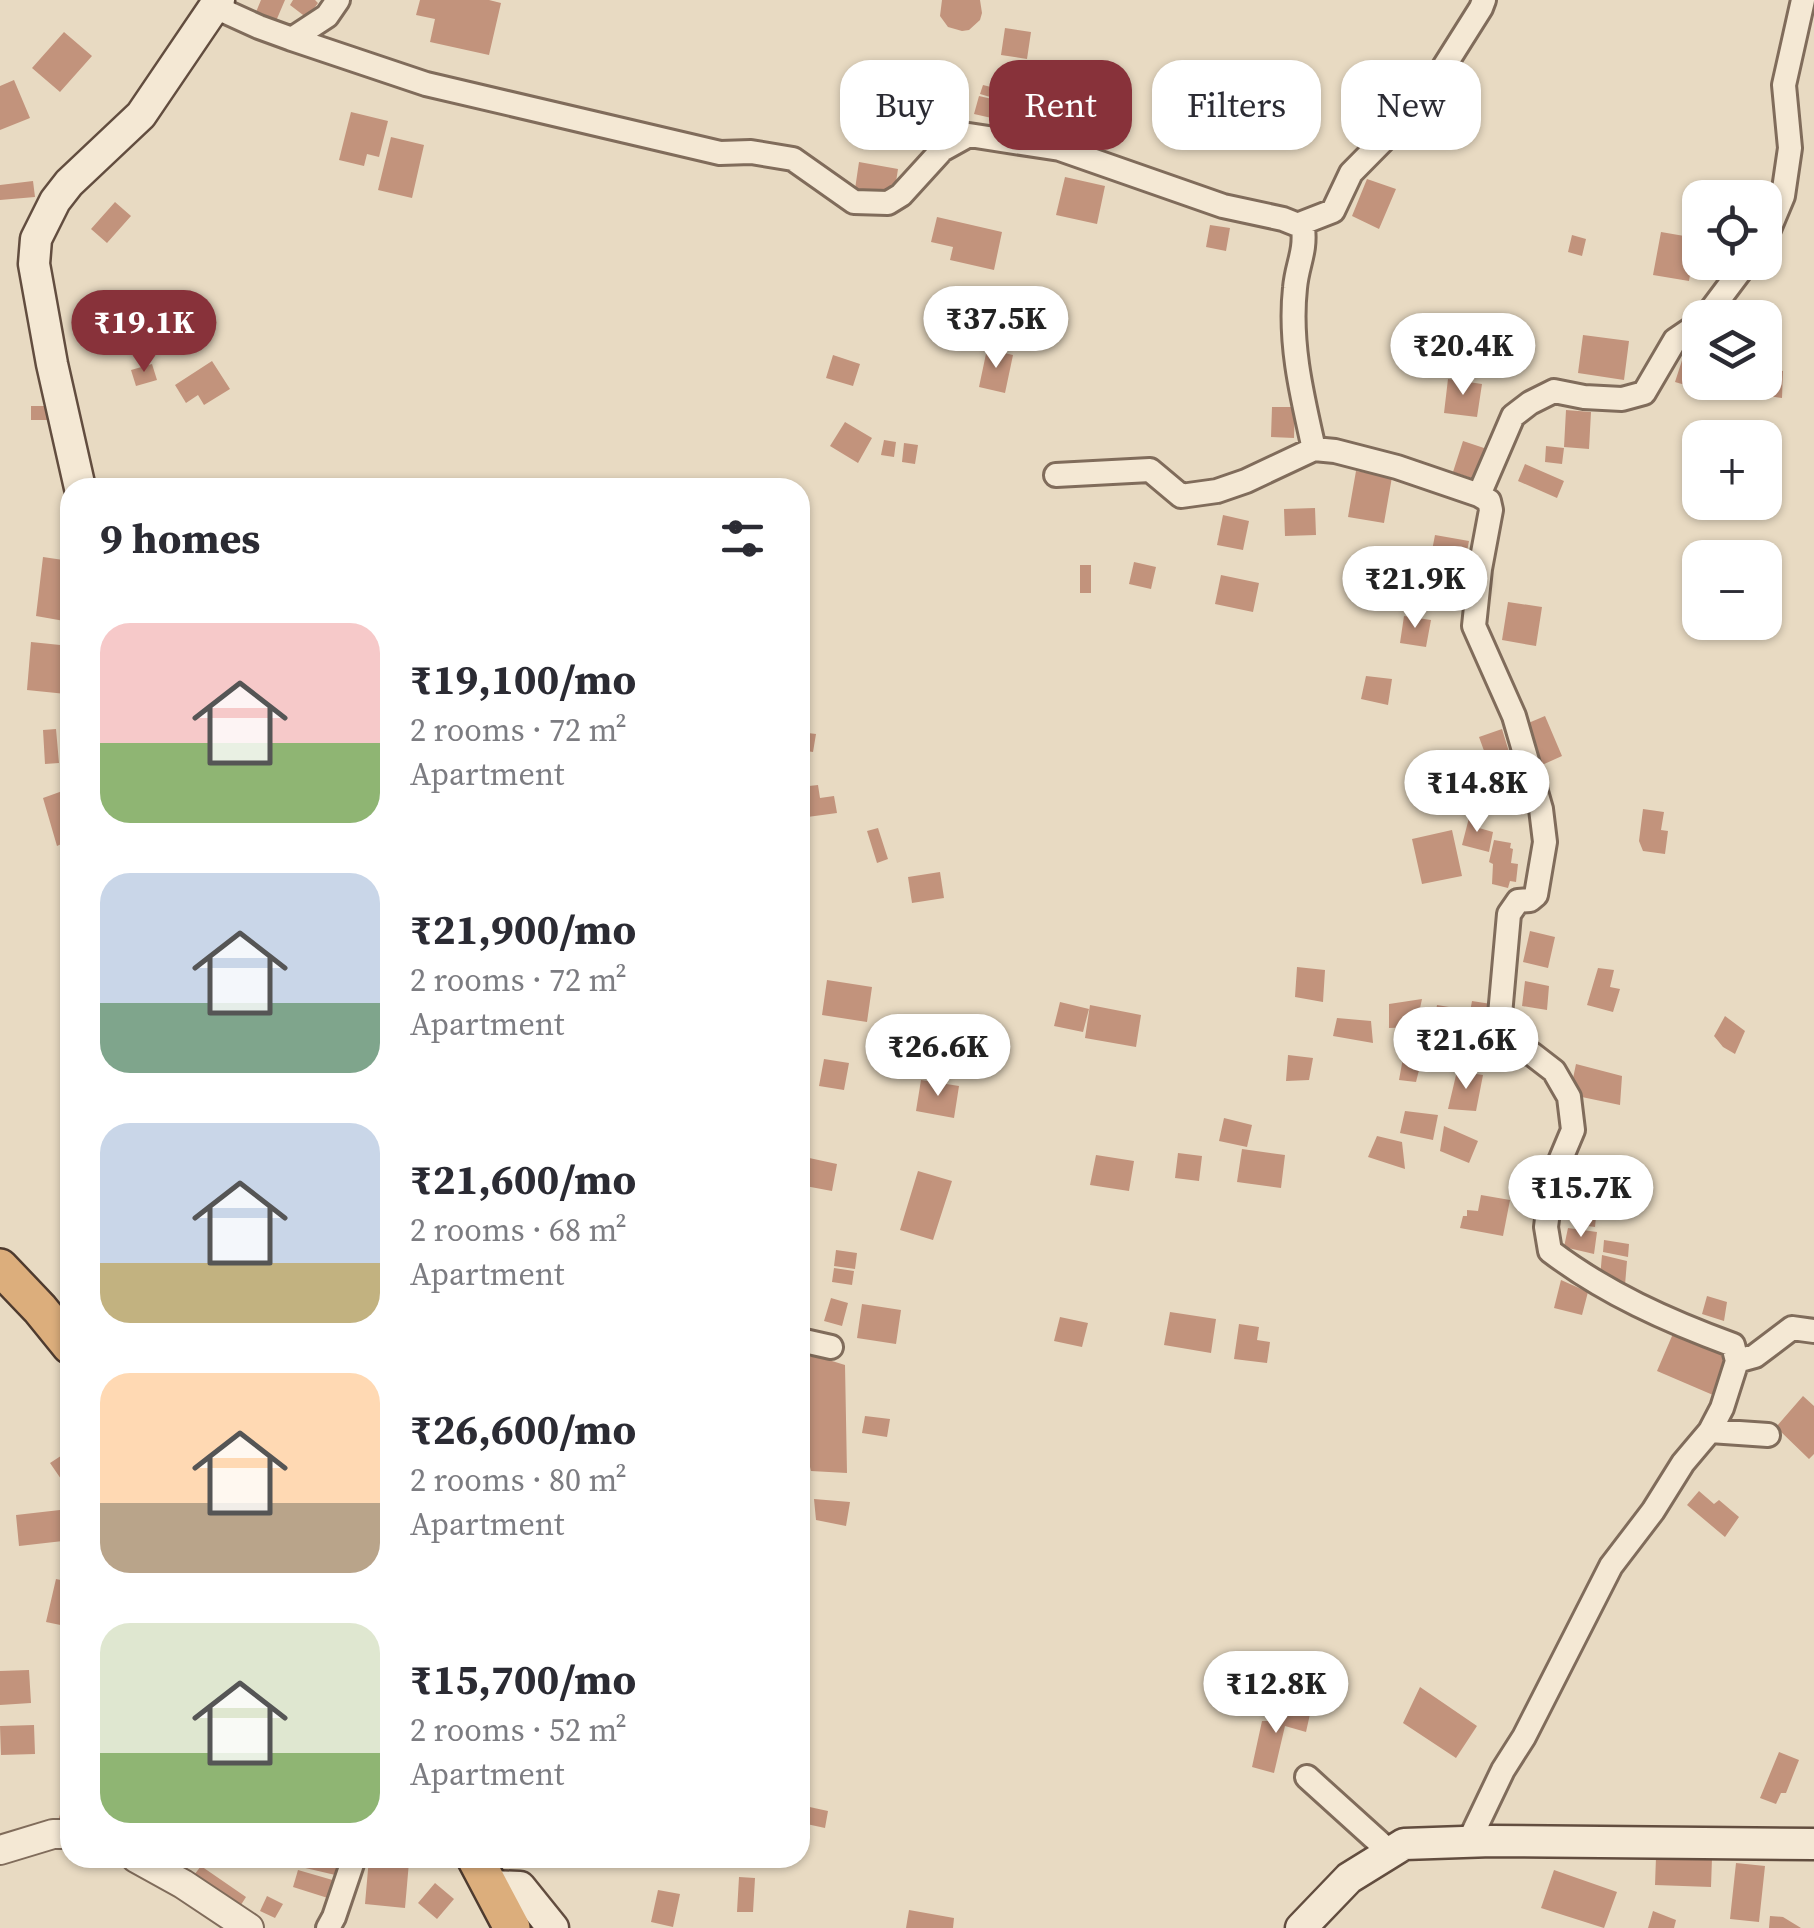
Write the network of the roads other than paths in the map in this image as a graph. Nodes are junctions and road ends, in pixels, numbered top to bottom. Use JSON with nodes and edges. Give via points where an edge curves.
{"nodes":[{"id":1,"x":338,"y":0,"type":"edge"},
{"id":2,"x":1484,"y":0,"type":"edge"},
{"id":3,"x":1803,"y":0,"type":"edge"},
{"id":4,"x":217,"y":3,"type":"edge"},
{"id":5,"x":292,"y":39,"type":"junction"},
{"id":6,"x":1782,"y":196,"type":"edge"},
{"id":7,"x":1298,"y":225,"type":"junction"},
{"id":8,"x":1682,"y":335,"type":"edge"},
{"id":9,"x":1314,"y":449,"type":"junction"},
{"id":10,"x":1056,"y":476,"type":"dead end"},
{"id":11,"x":78,"y":478,"type":"edge"},
{"id":12,"x":1479,"y":495,"type":"junction"},
{"id":13,"x":0,"y":1267,"type":"edge"},
{"id":14,"x":1814,"y":1331,"type":"edge"},
{"id":15,"x":60,"y":1333,"type":"edge"},
{"id":16,"x":810,"y":1342,"type":"edge"},
{"id":17,"x":832,"y":1347,"type":"dead end"},
{"id":18,"x":1737,"y":1361,"type":"junction"},
{"id":19,"x":1710,"y":1431,"type":"junction"},
{"id":20,"x":1768,"y":1435,"type":"dead end"},
{"id":21,"x":1307,"y":1777,"type":"dead end"},
{"id":22,"x":60,"y":1834,"type":"edge"},
{"id":23,"x":1469,"y":1842,"type":"junction"},
{"id":24,"x":1814,"y":1844,"type":"edge"},
{"id":25,"x":0,"y":1850,"type":"edge"},
{"id":26,"x":1391,"y":1853,"type":"junction"},
{"id":27,"x":154,"y":1868,"type":"edge"},
{"id":28,"x":351,"y":1868,"type":"edge"},
{"id":29,"x":482,"y":1872,"type":"edge"},
{"id":30,"x":249,"y":1928,"type":"edge"},
{"id":31,"x":328,"y":1928,"type":"edge"},
{"id":32,"x":512,"y":1928,"type":"edge"},
{"id":33,"x":552,"y":1928,"type":"edge"},
{"id":34,"x":1301,"y":1928,"type":"edge"}],
"edges":[{"from":1,"to":5,"type":"street","via":[[327,16]]},
{"from":2,"to":7,"type":"street","via":[[1423,100],[1351,173],[1333,211]]},
{"from":3,"to":6,"type":"street","via":[[1784,84],[1790,148]]},
{"from":4,"to":5,"type":"street"},
{"from":4,"to":11,"type":"main road","via":[[141,115],[55,201],[36,240],[34,264]]},
{"from":5,"to":7,"type":"street","via":[[426,84],[720,154],[793,159],[854,202],[888,204],[942,150],[969,134],[1060,149],[1222,206]]},
{"from":7,"to":9,"type":"street","via":[[1305,246],[1295,285],[1294,343]]},
{"from":8,"to":12,"type":"street","via":[[1644,393],[1622,399],[1554,391],[1513,416]]},
{"from":9,"to":10,"type":"street","via":[[1232,486],[1181,496],[1150,470]]},
{"from":9,"to":12,"type":"street","via":[[1397,466]]},
{"from":12,"to":18,"type":"street","via":[[1491,510],[1474,626],[1514,716],[1542,809],[1544,842],[1536,895],[1518,900],[1509,914],[1501,1044],[1554,1070],[1569,1097],[1573,1130],[1552,1180],[1550,1251],[1622,1297],[1733,1345]]},
{"from":13,"to":15,"type":"highway"},
{"from":14,"to":18,"type":"street","via":[[1792,1328]]},
{"from":16,"to":17,"type":"street"},
{"from":18,"to":19,"type":"street"},
{"from":19,"to":20,"type":"street"},
{"from":19,"to":23,"type":"street","via":[[1612,1566]]},
{"from":21,"to":26,"type":"street"},
{"from":22,"to":25,"type":"street"},
{"from":23,"to":24,"type":"main road"},
{"from":23,"to":26,"type":"main road","via":[[1404,1844]]},
{"from":26,"to":34,"type":"main road","via":[[1349,1878]]},
{"from":27,"to":30,"type":"street"},
{"from":28,"to":31,"type":"street"},
{"from":29,"to":32,"type":"highway"},
{"from":29,"to":33,"type":"main road","via":[[520,1887]]}]}
